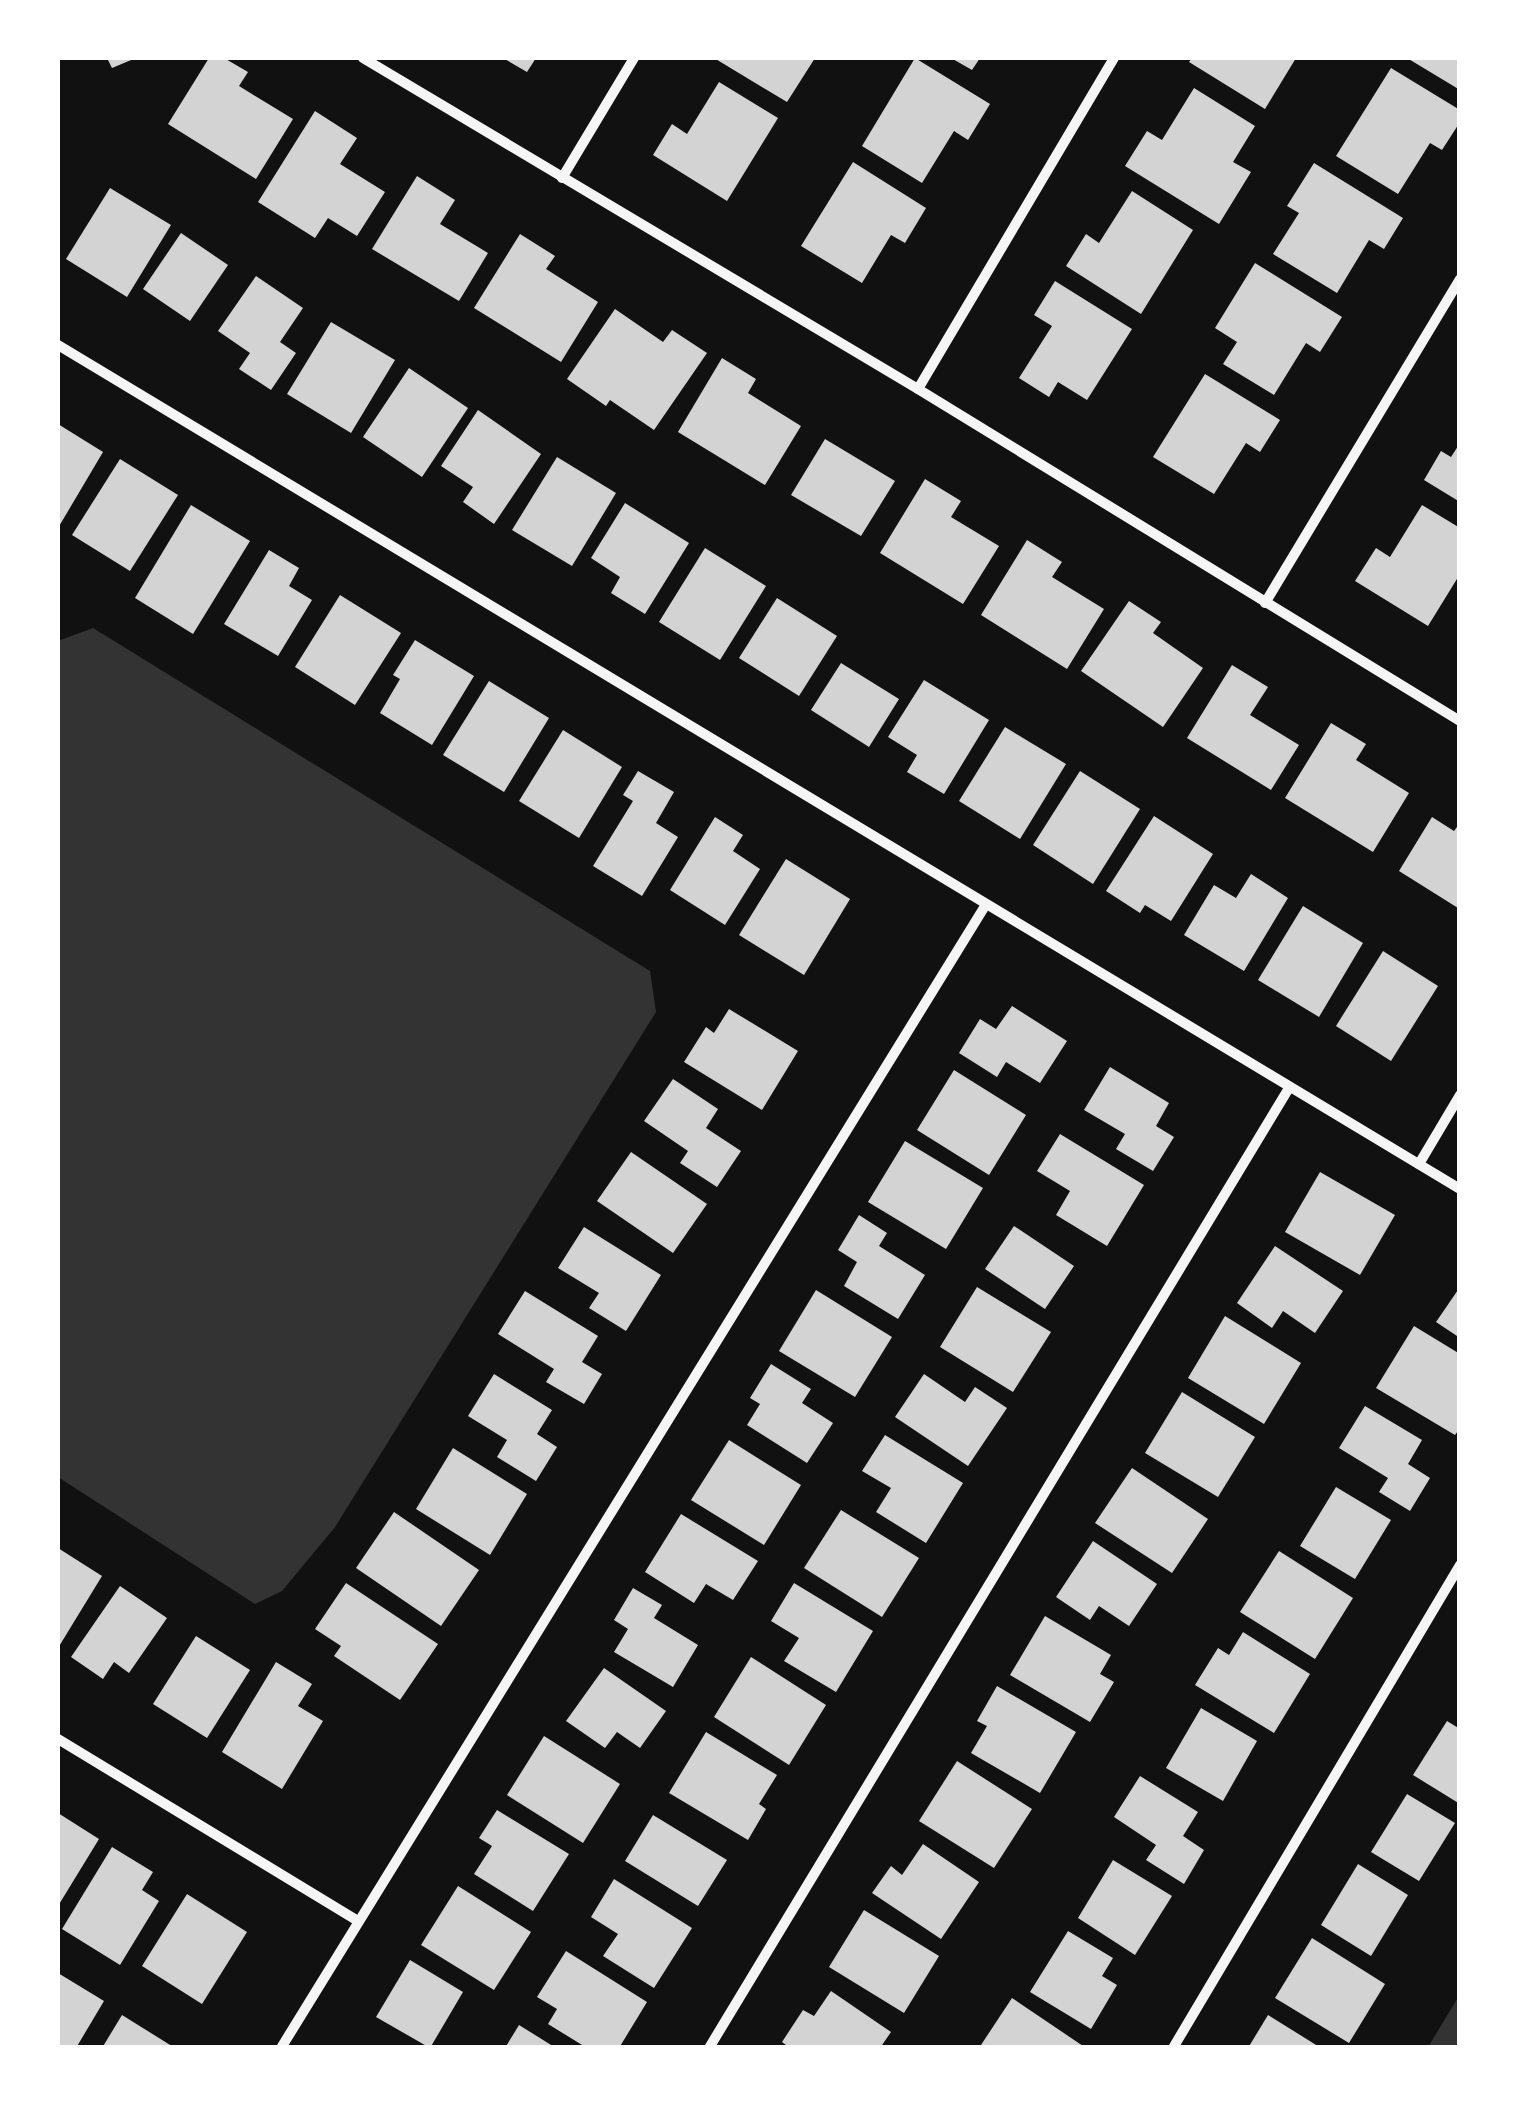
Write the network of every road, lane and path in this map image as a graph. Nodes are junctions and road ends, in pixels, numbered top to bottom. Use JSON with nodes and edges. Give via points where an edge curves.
{"nodes":[{"id":1,"x":363,"y":58,"type":"edge"},
{"id":2,"x":634,"y":58,"type":"edge"},
{"id":3,"x":1114,"y":58,"type":"edge"},
{"id":4,"x":562,"y":178,"type":"junction"},
{"id":5,"x":1460,"y":279,"type":"edge"},
{"id":6,"x":58,"y":345,"type":"edge"},
{"id":7,"x":918,"y":388,"type":"junction"},
{"id":8,"x":1264,"y":603,"type":"junction"},
{"id":9,"x":1460,"y":720,"type":"edge"},
{"id":10,"x":985,"y":906,"type":"junction"},
{"id":11,"x":1289,"y":1088,"type":"junction"},
{"id":12,"x":1460,"y":1095,"type":"edge"},
{"id":13,"x":1419,"y":1164,"type":"junction"},
{"id":14,"x":1460,"y":1189,"type":"edge"},
{"id":15,"x":1460,"y":1566,"type":"edge"},
{"id":16,"x":58,"y":1738,"type":"edge"},
{"id":17,"x":358,"y":1921,"type":"junction"},
{"id":18,"x":281,"y":2048,"type":"edge"},
{"id":19,"x":709,"y":2048,"type":"edge"},
{"id":20,"x":1172,"y":2048,"type":"edge"}],
"edges":[{"from":1,"to":4,"type":"street"},
{"from":2,"to":4,"type":"street"},
{"from":3,"to":7,"type":"street"},
{"from":4,"to":7,"type":"street"},
{"from":5,"to":8,"type":"street"},
{"from":6,"to":10,"type":"street"},
{"from":7,"to":8,"type":"street"},
{"from":8,"to":9,"type":"street"},
{"from":10,"to":11,"type":"street"},
{"from":10,"to":17,"type":"street"},
{"from":11,"to":13,"type":"street"},
{"from":11,"to":19,"type":"street"},
{"from":12,"to":13,"type":"street"},
{"from":13,"to":14,"type":"street"},
{"from":15,"to":20,"type":"street"},
{"from":16,"to":17,"type":"street"},
{"from":17,"to":18,"type":"street"}]}
